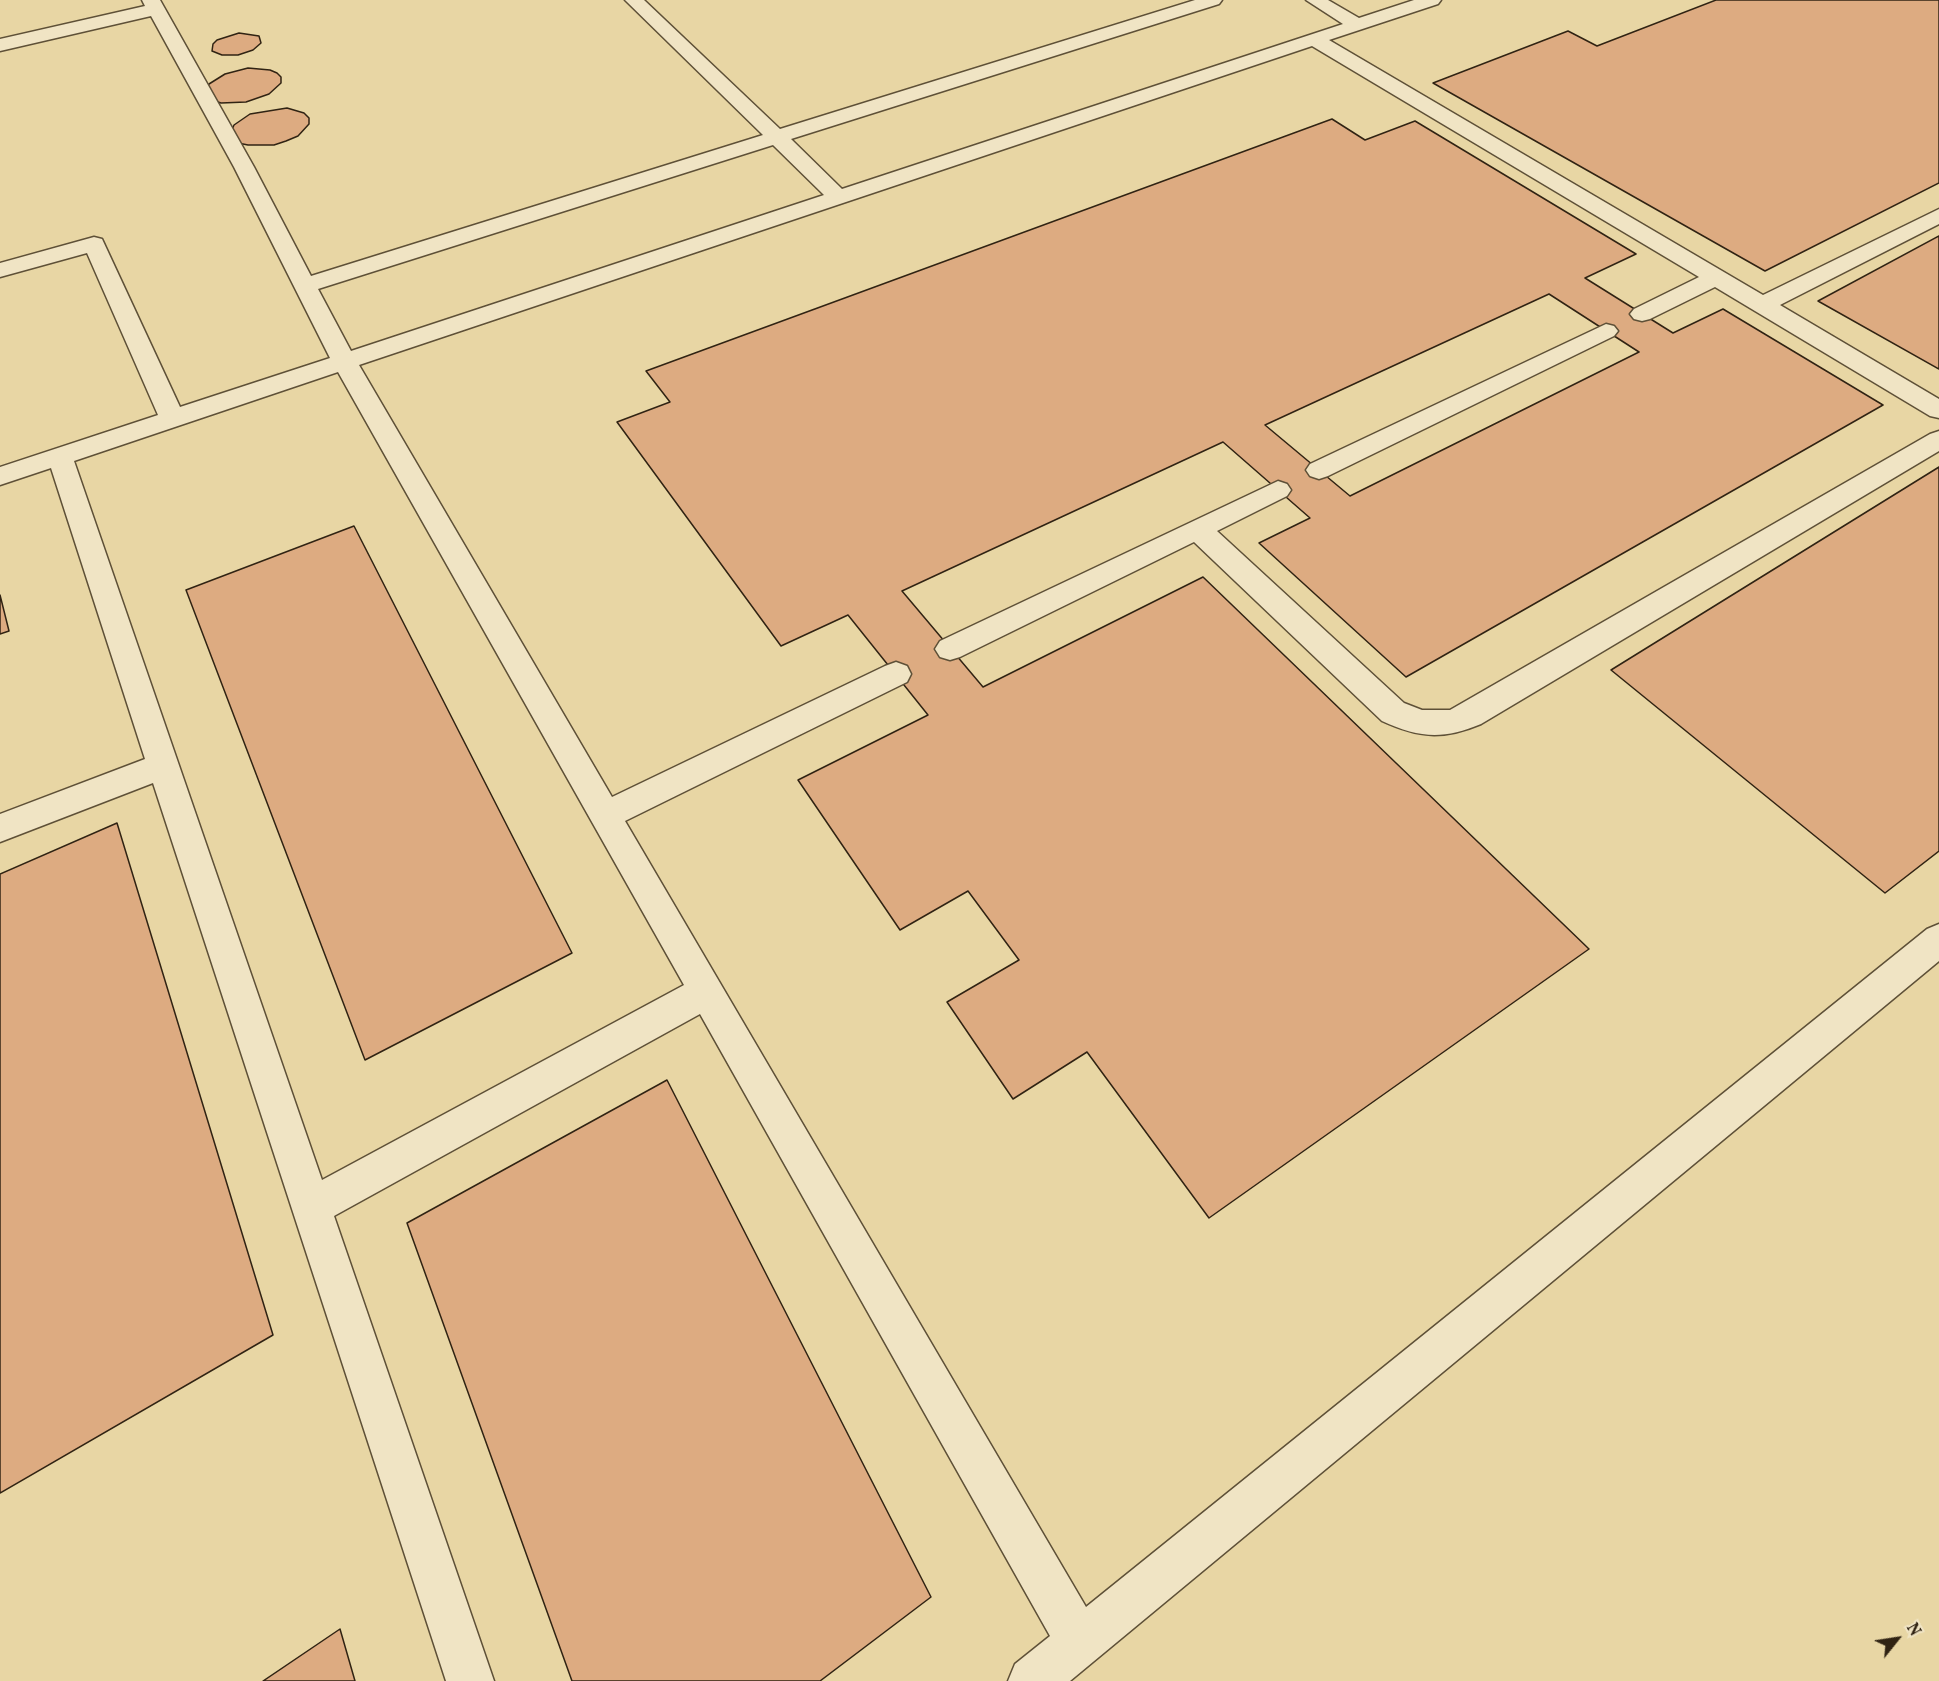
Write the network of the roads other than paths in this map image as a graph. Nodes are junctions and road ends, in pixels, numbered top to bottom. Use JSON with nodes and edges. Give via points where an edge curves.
{"nodes":[{"id":1,"x":634,"y":0,"type":"edge"},
{"id":2,"x":1213,"y":0,"type":"edge"},
{"id":3,"x":1315,"y":0,"type":"edge"},
{"id":4,"x":1432,"y":0,"type":"edge"},
{"id":5,"x":154,"y":4,"type":"edge"},
{"id":6,"x":1358,"y":24,"type":"junction"},
{"id":7,"x":1314,"y":39,"type":"junction"},
{"id":8,"x":0,"y":45,"type":"edge"},
{"id":9,"x":776,"y":137,"type":"junction"},
{"id":10,"x":840,"y":198,"type":"junction"},
{"id":11,"x":1939,"y":216,"type":"edge"},
{"id":12,"x":0,"y":270,"type":"edge"},
{"id":13,"x":1716,"y":278,"type":"junction"},
{"id":14,"x":306,"y":285,"type":"junction"},
{"id":15,"x":1762,"y":305,"type":"junction"},
{"id":16,"x":1642,"y":314,"type":"dead end"},
{"id":17,"x":1606,"y":331,"type":"dead end"},
{"id":18,"x":345,"y":363,"type":"junction"},
{"id":19,"x":1939,"y":410,"type":"edge"},
{"id":20,"x":173,"y":420,"type":"junction"},
{"id":21,"x":1939,"y":440,"type":"edge"},
{"id":22,"x":60,"y":457,"type":"junction"},
{"id":23,"x":1319,"y":470,"type":"dead end"},
{"id":24,"x":0,"y":476,"type":"edge"},
{"id":25,"x":1278,"y":490,"type":"dead end"},
{"id":26,"x":1197,"y":529,"type":"junction"},
{"id":27,"x":950,"y":649,"type":"dead end"},
{"id":28,"x":896,"y":674,"type":"dead end"},
{"id":29,"x":164,"y":765,"type":"junction"},
{"id":30,"x":606,"y":815,"type":"junction"},
{"id":31,"x":0,"y":828,"type":"edge"},
{"id":32,"x":1939,"y":940,"type":"edge"},
{"id":33,"x":707,"y":991,"type":"junction"},
{"id":34,"x":312,"y":1208,"type":"junction"},
{"id":35,"x":1080,"y":1642,"type":"junction"},
{"id":36,"x":470,"y":1681,"type":"edge"},
{"id":37,"x":1032,"y":1681,"type":"edge"}],
"edges":[{"from":1,"to":9,"type":"lane"},
{"from":2,"to":9,"type":"lane"},
{"from":3,"to":6,"type":"lane"},
{"from":4,"to":6,"type":"lane"},
{"from":5,"to":8,"type":"lane"},
{"from":5,"to":14,"type":"lane"},
{"from":6,"to":7,"type":"lane"},
{"from":7,"to":10,"type":"lane"},
{"from":7,"to":13,"type":"lane"},
{"from":9,"to":10,"type":"lane"},
{"from":9,"to":14,"type":"lane"},
{"from":10,"to":18,"type":"lane"},
{"from":11,"to":15,"type":"lane"},
{"from":12,"to":20,"type":"lane","via":[[94,244]]},
{"from":13,"to":15,"type":"lane"},
{"from":13,"to":16,"type":"lane"},
{"from":14,"to":18,"type":"lane"},
{"from":15,"to":19,"type":"lane"},
{"from":17,"to":23,"type":"lane"},
{"from":18,"to":20,"type":"lane"},
{"from":18,"to":30,"type":"lane"},
{"from":20,"to":22,"type":"lane"},
{"from":21,"to":26,"type":"lane","via":[[1490,703],[1456,722],[1440,725],[1407,719],[1393,712]]},
{"from":22,"to":24,"type":"lane"},
{"from":22,"to":29,"type":"lane"},
{"from":25,"to":26,"type":"lane"},
{"from":26,"to":27,"type":"lane"},
{"from":28,"to":30,"type":"lane"},
{"from":29,"to":31,"type":"lane"},
{"from":29,"to":34,"type":"lane"},
{"from":30,"to":33,"type":"lane"},
{"from":32,"to":35,"type":"lane"},
{"from":33,"to":34,"type":"lane"},
{"from":33,"to":35,"type":"lane"},
{"from":34,"to":36,"type":"lane"},
{"from":35,"to":37,"type":"lane"}]}
